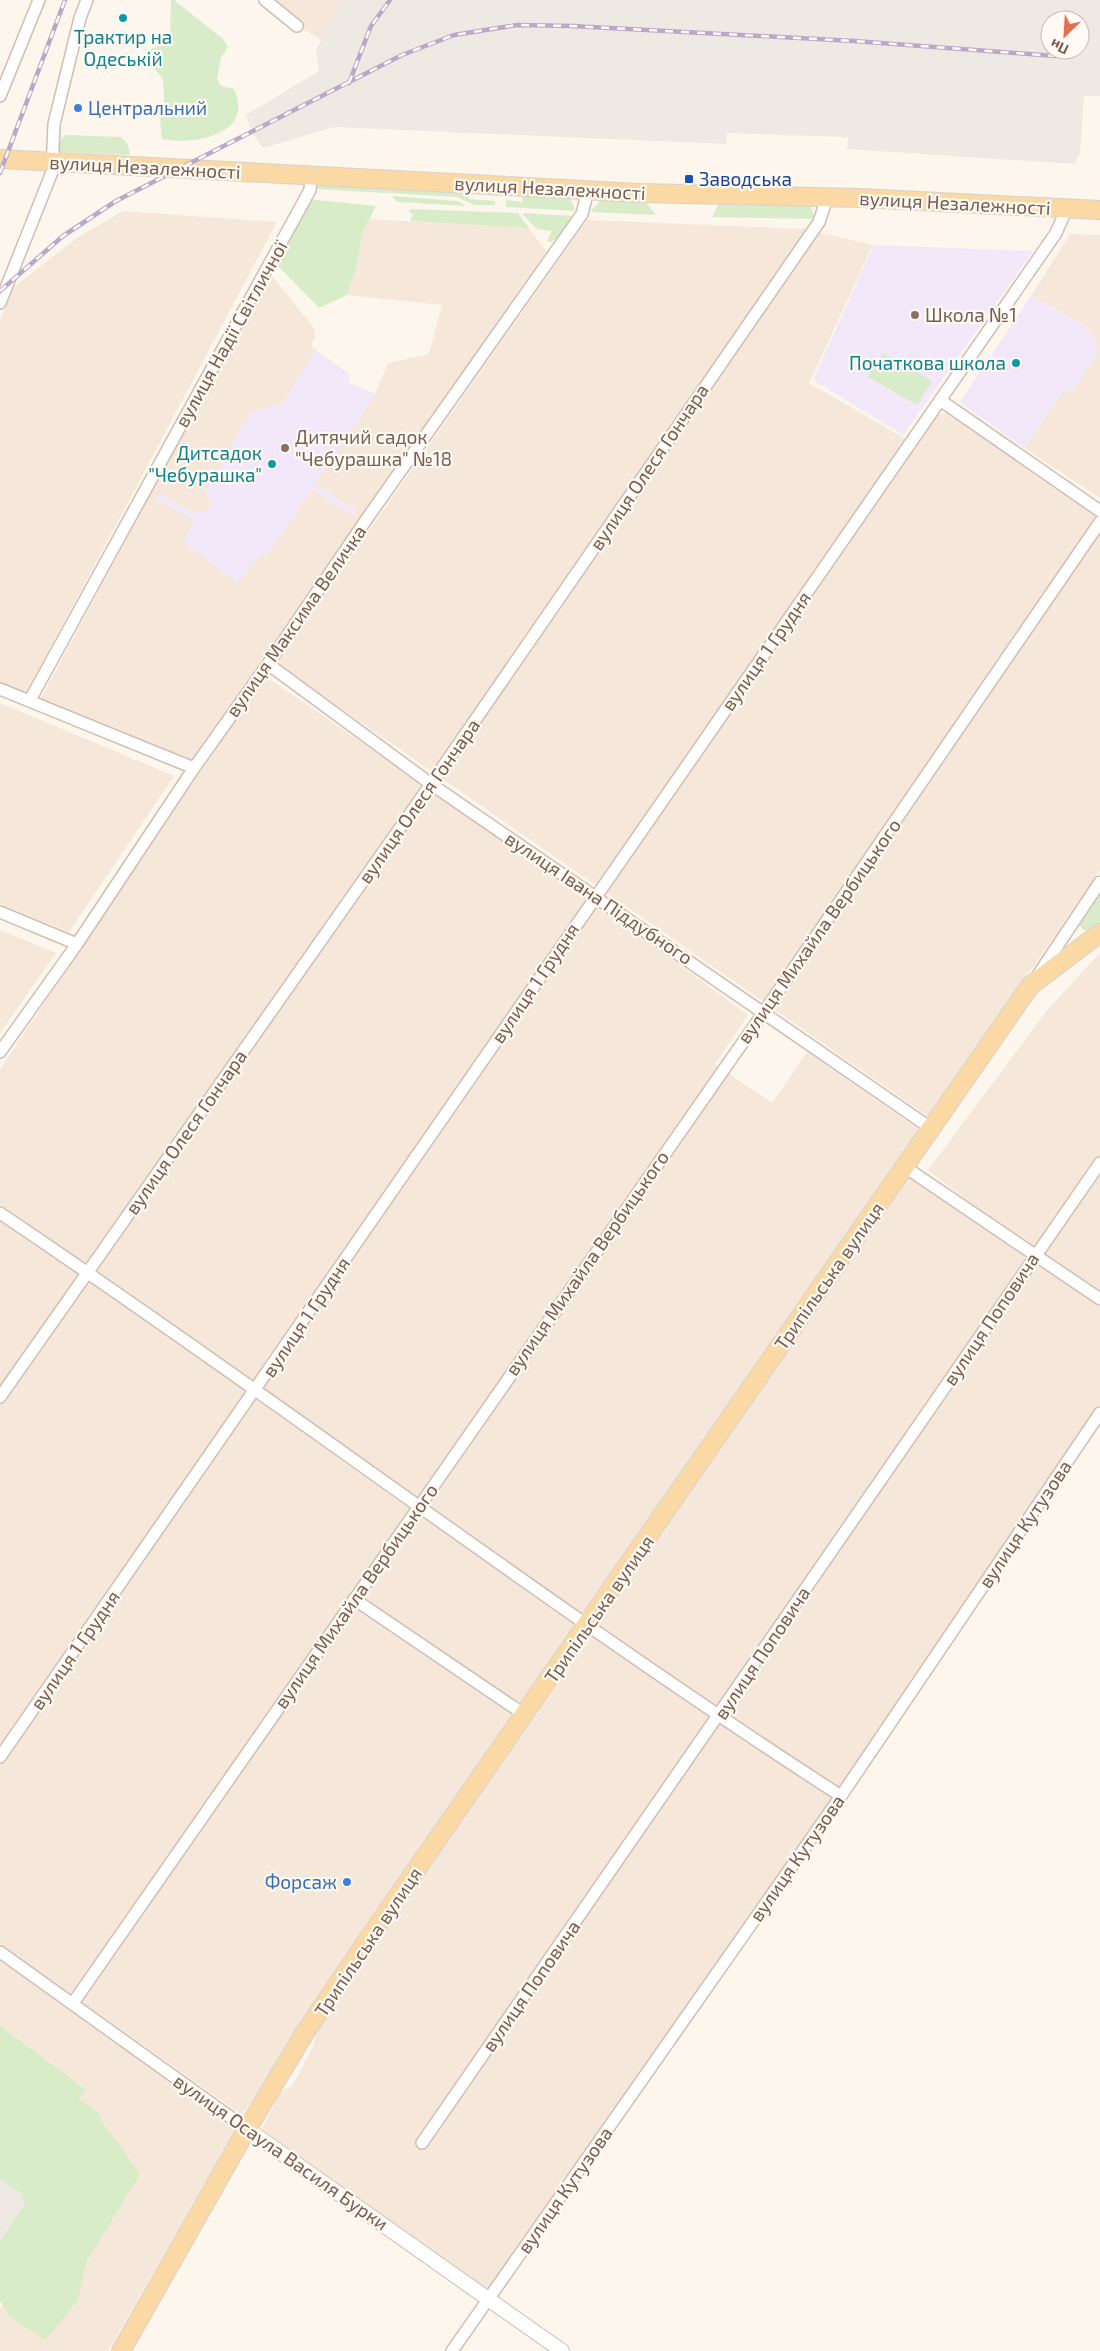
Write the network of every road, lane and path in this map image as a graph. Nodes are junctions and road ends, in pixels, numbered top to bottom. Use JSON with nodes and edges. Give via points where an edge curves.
{"nodes":[{"id":1,"x":39,"y":0,"type":"edge"},
{"id":2,"x":87,"y":0,"type":"edge"},
{"id":3,"x":265,"y":0,"type":"edge"},
{"id":4,"x":297,"y":26,"type":"dead end"},
{"id":5,"x":0,"y":96,"type":"edge"},
{"id":6,"x":0,"y":159,"type":"edge"},
{"id":7,"x":53,"y":161,"type":"junction"},
{"id":8,"x":311,"y":176,"type":"junction"},
{"id":9,"x":588,"y":190,"type":"junction"},
{"id":10,"x":827,"y":198,"type":"junction"},
{"id":11,"x":1067,"y":208,"type":"junction"},
{"id":12,"x":1100,"y":210,"type":"edge"},
{"id":13,"x":0,"y":302,"type":"edge"},
{"id":14,"x":940,"y":400,"type":"junction"},
{"id":15,"x":1100,"y":511,"type":"edge"},
{"id":16,"x":1100,"y":522,"type":"edge"},
{"id":17,"x":268,"y":664,"type":"junction"},
{"id":18,"x":0,"y":689,"type":"edge"},
{"id":19,"x":30,"y":700,"type":"junction"},
{"id":20,"x":194,"y":768,"type":"junction"},
{"id":21,"x":431,"y":784,"type":"junction"},
{"id":22,"x":1100,"y":882,"type":"edge"},
{"id":23,"x":595,"y":896,"type":"junction"},
{"id":24,"x":0,"y":912,"type":"edge"},
{"id":25,"x":1100,"y":933,"type":"edge"},
{"id":26,"x":78,"y":944,"type":"junction"},
{"id":27,"x":1030,"y":986,"type":"junction"},
{"id":28,"x":764,"y":1012,"type":"junction"},
{"id":29,"x":0,"y":1052,"type":"edge"},
{"id":30,"x":932,"y":1129,"type":"junction"},
{"id":31,"x":1100,"y":1163,"type":"edge"},
{"id":32,"x":905,"y":1167,"type":"junction"},
{"id":33,"x":0,"y":1213,"type":"edge"},
{"id":34,"x":1036,"y":1254,"type":"junction"},
{"id":35,"x":88,"y":1272,"type":"junction"},
{"id":36,"x":1100,"y":1300,"type":"edge"},
{"id":37,"x":256,"y":1391,"type":"junction"},
{"id":38,"x":0,"y":1397,"type":"edge"},
{"id":39,"x":1100,"y":1414,"type":"edge"},
{"id":40,"x":418,"y":1506,"type":"junction"},
{"id":41,"x":354,"y":1599,"type":"junction"},
{"id":42,"x":587,"y":1626,"type":"junction"},
{"id":43,"x":525,"y":1715,"type":"junction"},
{"id":44,"x":718,"y":1717,"type":"junction"},
{"id":45,"x":0,"y":1757,"type":"edge"},
{"id":46,"x":841,"y":1796,"type":"junction"},
{"id":47,"x":0,"y":1952,"type":"edge"},
{"id":48,"x":72,"y":2003,"type":"junction"},
{"id":49,"x":247,"y":2129,"type":"junction"},
{"id":50,"x":422,"y":2142,"type":"dead end"},
{"id":51,"x":489,"y":2300,"type":"junction"},
{"id":52,"x":121,"y":2351,"type":"edge"},
{"id":53,"x":452,"y":2351,"type":"edge"},
{"id":54,"x":562,"y":2351,"type":"edge"}],
"edges":[{"from":1,"to":5,"type":"street"},
{"from":2,"to":7,"type":"street","via":[[54,124]]},
{"from":3,"to":4,"type":"street"},
{"from":6,"to":7,"type":"main road","name":"вулиця Незалежності"},
{"from":7,"to":8,"type":"main road","name":"вулиця Незалежності"},
{"from":7,"to":13,"type":"street","via":[[52,172]]},
{"from":8,"to":9,"type":"main road","name":"вулиця Незалежності"},
{"from":8,"to":19,"type":"street","name":"вулиця Надії Світличної","via":[[310,190]]},
{"from":9,"to":10,"type":"main road","name":"вулиця Незалежності"},
{"from":9,"to":17,"type":"street","name":"вулиця Максима Величка","via":[[582,214]]},
{"from":10,"to":11,"type":"main road","name":"вулиця Незалежності"},
{"from":10,"to":21,"type":"street","name":"вулиця Олеся Гончара","via":[[819,222]]},
{"from":11,"to":12,"type":"main road","name":"вулиця Незалежності"},
{"from":11,"to":14,"type":"street","name":"вулиця 1 Грудня","via":[[1056,233]]},
{"from":14,"to":15,"type":"street"},
{"from":14,"to":23,"type":"street","name":"вулиця 1 Грудня"},
{"from":16,"to":28,"type":"street","name":"вулиця Михайла Вербицького"},
{"from":17,"to":20,"type":"street","name":"вулиця Максима Величка"},
{"from":17,"to":21,"type":"street","name":"вулиця Івана Піддубного"},
{"from":18,"to":19,"type":"street"},
{"from":19,"to":20,"type":"street"},
{"from":20,"to":26,"type":"street","name":"вулиця Максима Величка"},
{"from":21,"to":23,"type":"street","name":"вулиця Івана Піддубного"},
{"from":21,"to":35,"type":"street","name":"вулиця Олеся Гончара"},
{"from":22,"to":27,"type":"street","name":"Трипільська вулиця"},
{"from":23,"to":28,"type":"street","name":"вулиця Івана Піддубного"},
{"from":23,"to":37,"type":"street","name":"вулиця 1 Грудня"},
{"from":24,"to":26,"type":"street"},
{"from":25,"to":27,"type":"main road"},
{"from":26,"to":29,"type":"street","name":"вулиця Максима Величка"},
{"from":27,"to":30,"type":"main road","name":"Трипільська вулиця"},
{"from":28,"to":30,"type":"street","name":"вулиця Івана Піддубного"},
{"from":28,"to":40,"type":"street","name":"вулиця Михайла Вербицького"},
{"from":30,"to":32,"type":"main road","name":"Трипільська вулиця"},
{"from":31,"to":34,"type":"street","name":"вулиця Поповича"},
{"from":32,"to":34,"type":"street"},
{"from":32,"to":42,"type":"main road","name":"Трипільська вулиця"},
{"from":33,"to":35,"type":"street"},
{"from":34,"to":36,"type":"street"},
{"from":34,"to":44,"type":"street","name":"вулиця Поповича"},
{"from":35,"to":37,"type":"street"},
{"from":35,"to":38,"type":"street","name":"вулиця Олеся Гончара"},
{"from":37,"to":40,"type":"street"},
{"from":37,"to":45,"type":"street","name":"вулиця 1 Грудня"},
{"from":39,"to":46,"type":"street","name":"вулиця Кутузова"},
{"from":40,"to":41,"type":"street","name":"вулиця Михайла Вербицького"},
{"from":40,"to":42,"type":"street"},
{"from":41,"to":43,"type":"street"},
{"from":41,"to":48,"type":"street","name":"вулиця Михайла Вербицького"},
{"from":42,"to":43,"type":"main road","name":"Трипільська вулиця"},
{"from":42,"to":44,"type":"street"},
{"from":43,"to":49,"type":"main road","name":"Трипільська вулиця","via":[[312,2023]]},
{"from":44,"to":46,"type":"street"},
{"from":44,"to":50,"type":"street","name":"вулиця Поповича"},
{"from":46,"to":51,"type":"street","name":"вулиця Кутузова"},
{"from":47,"to":48,"type":"street","name":"вулиця Осаула Василя Бурки"},
{"from":48,"to":49,"type":"street","name":"вулиця Осаула Василя Бурки"},
{"from":49,"to":51,"type":"street","name":"вулиця Осаула Василя Бурки"},
{"from":49,"to":52,"type":"main road","name":"Трипільська вулиця"},
{"from":51,"to":53,"type":"street","name":"вулиця Кутузова"},
{"from":51,"to":54,"type":"street","name":"вулиця Осаула Василя Бурки"}]}
